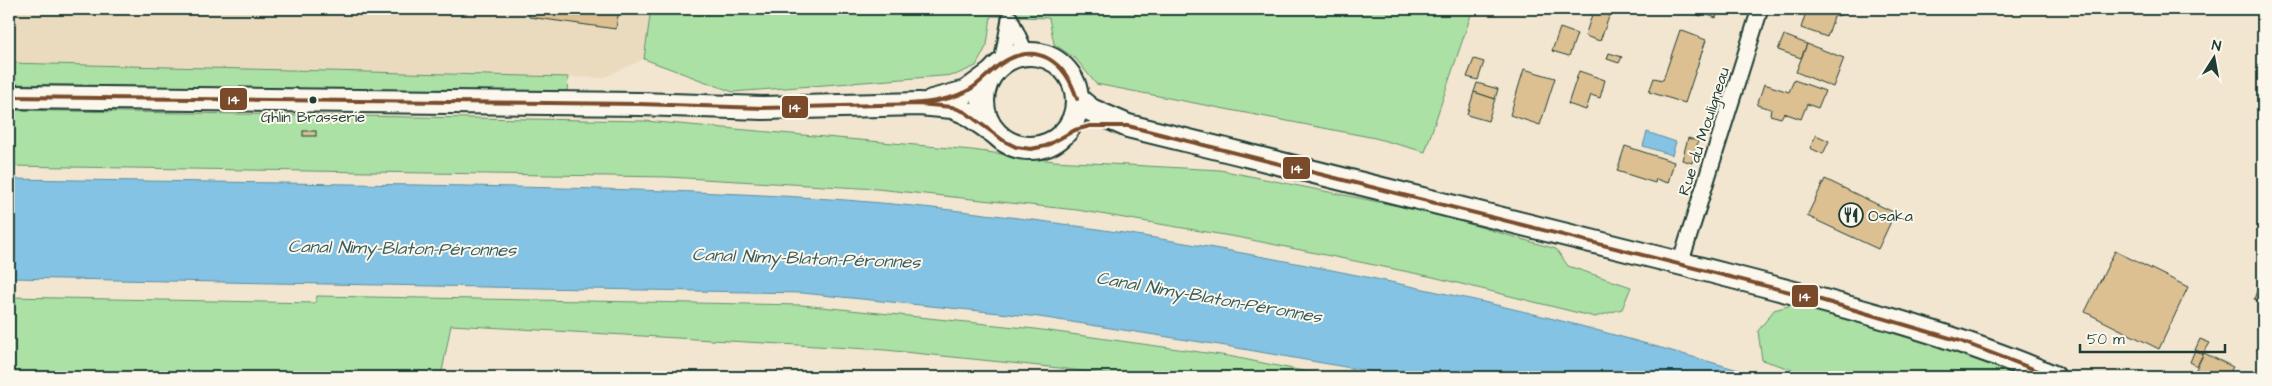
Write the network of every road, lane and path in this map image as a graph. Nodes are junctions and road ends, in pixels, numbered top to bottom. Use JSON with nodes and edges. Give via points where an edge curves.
{"nodes":[{"id":1,"x":1760,"y":9,"type":"edge"},
{"id":2,"x":1026,"y":54,"type":"junction"},
{"id":3,"x":997,"y":68,"type":"junction"},
{"id":4,"x":9,"y":97,"type":"edge"},
{"id":5,"x":1078,"y":99,"type":"junction"},
{"id":6,"x":918,"y":104,"type":"junction"},
{"id":7,"x":1128,"y":126,"type":"junction"},
{"id":8,"x":994,"y":132,"type":"junction"},
{"id":9,"x":1059,"y":139,"type":"junction"},
{"id":10,"x":1680,"y":264,"type":"junction"},
{"id":11,"x":2054,"y":377,"type":"edge"}],
"edges":[{"from":1,"to":10,"type":"street","name":"Rue du Mouligneau"},
{"from":2,"to":3,"type":"main road","via":[[1013,57]]},
{"from":2,"to":3,"type":"street","via":[[1010,19]]},
{"from":2,"to":5,"type":"main road","via":[[1055,61],[1074,84]]},
{"from":3,"to":6,"type":"main road","via":[[966,92]]},
{"from":3,"to":8,"type":"main road","via":[[986,84],[983,96],[983,109]]},
{"from":4,"to":6,"type":"main road","via":[[763,108]]},
{"from":5,"to":7,"type":"main road","via":[[1091,110]]},
{"from":5,"to":9,"type":"main road","via":[[1070,128]]},
{"from":6,"to":8,"type":"main road","via":[[952,107],[966,112]]},
{"from":7,"to":9,"type":"main road","via":[[1090,126]]},
{"from":7,"to":10,"type":"main road"},
{"from":8,"to":9,"type":"main road","via":[[1016,147],[1031,149]]},
{"from":10,"to":11,"type":"main road","via":[[1973,345]]}]}
